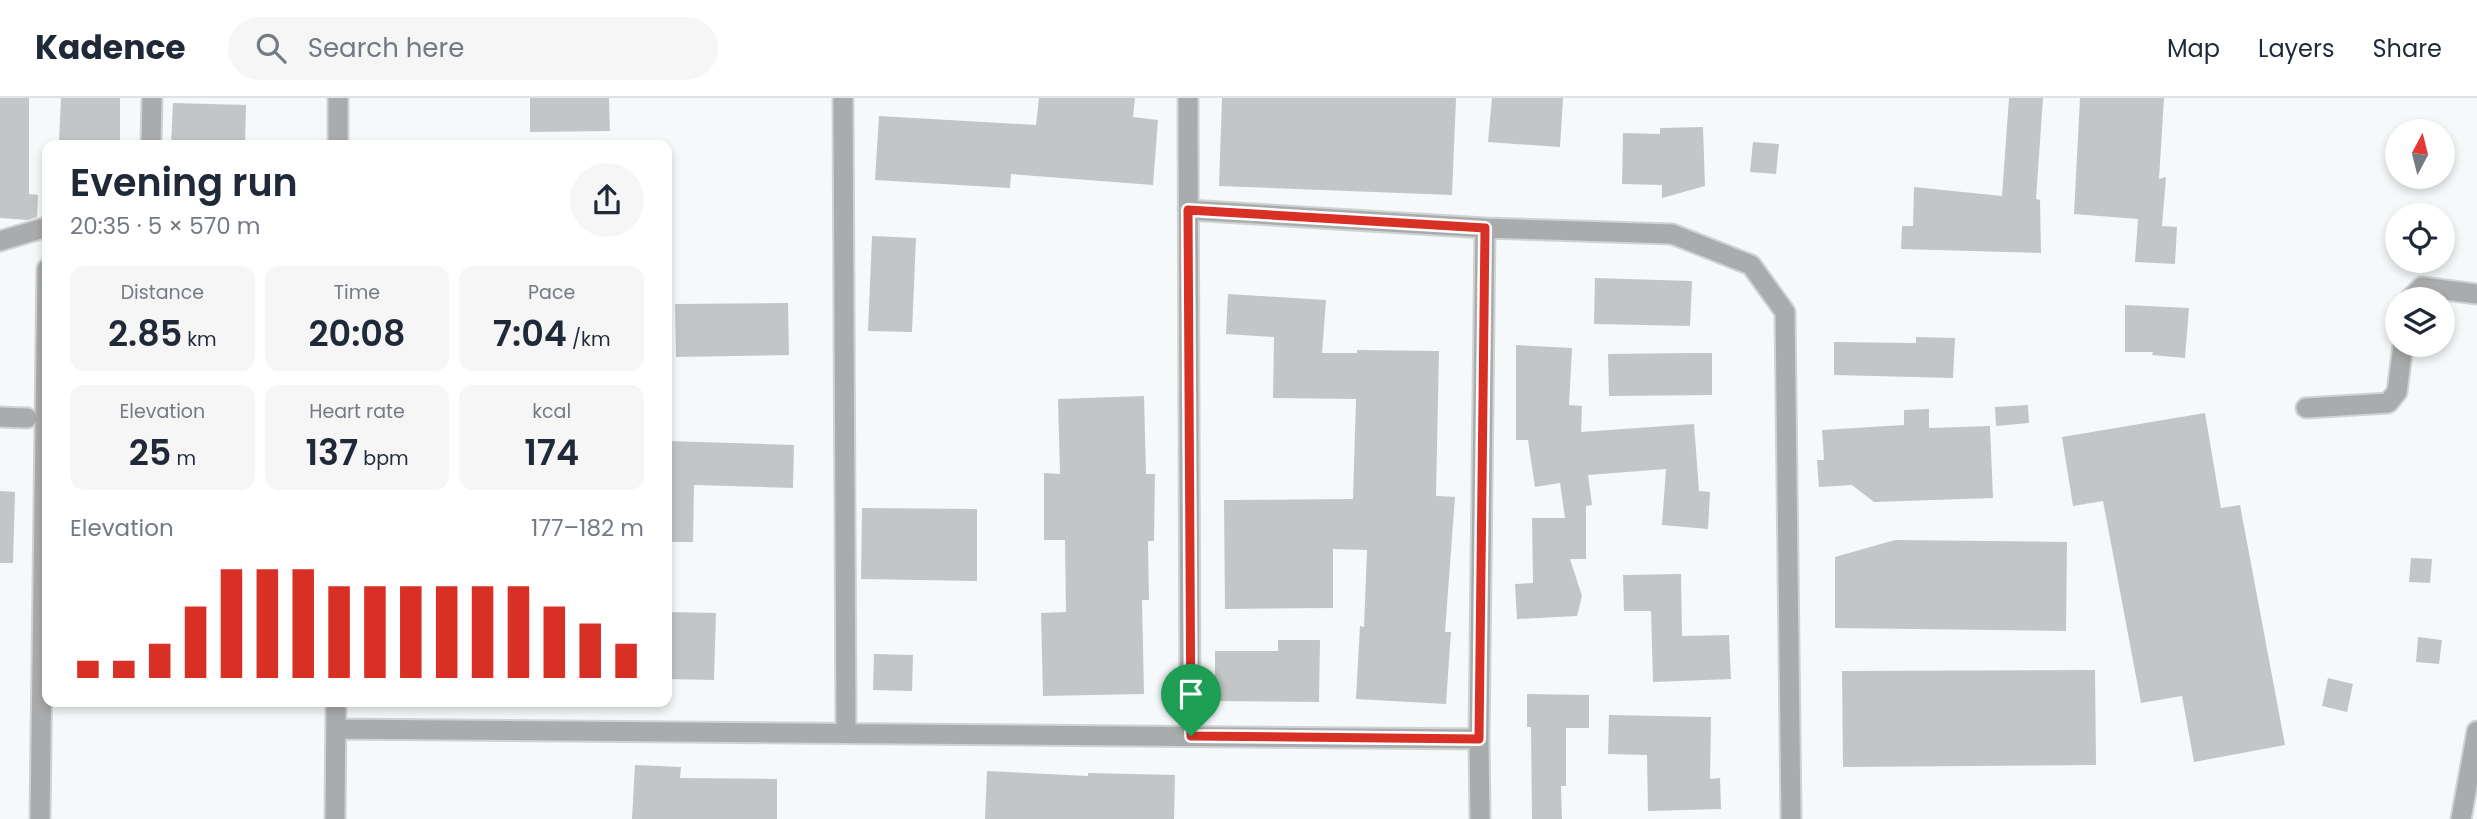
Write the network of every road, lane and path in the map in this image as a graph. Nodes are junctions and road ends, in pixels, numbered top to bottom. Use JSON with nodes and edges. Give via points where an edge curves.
{"nodes":[{"id":1,"x":152,"y":98,"type":"edge"},
{"id":2,"x":338,"y":98,"type":"edge"},
{"id":3,"x":843,"y":98,"type":"edge"},
{"id":4,"x":1188,"y":98,"type":"edge"},
{"id":5,"x":151,"y":140,"type":"edge"},
{"id":6,"x":338,"y":140,"type":"edge"},
{"id":7,"x":1188,"y":210,"type":"junction"},
{"id":8,"x":42,"y":228,"type":"edge"},
{"id":9,"x":1485,"y":228,"type":"junction"},
{"id":10,"x":0,"y":241,"type":"edge"},
{"id":11,"x":2455,"y":291,"type":"edge"},
{"id":12,"x":2477,"y":294,"type":"edge"},
{"id":13,"x":2401,"y":357,"type":"edge"},
{"id":14,"x":2306,"y":408,"type":"dead end"},
{"id":15,"x":0,"y":417,"type":"edge"},
{"id":16,"x":27,"y":418,"type":"dead end"},
{"id":17,"x":42,"y":662,"type":"edge"},
{"id":18,"x":336,"y":707,"type":"edge"},
{"id":19,"x":336,"y":729,"type":"junction"},
{"id":20,"x":2477,"y":731,"type":"edge"},
{"id":21,"x":846,"y":733,"type":"junction"},
{"id":22,"x":1191,"y":736,"type":"junction"},
{"id":23,"x":1479,"y":739,"type":"junction"},
{"id":24,"x":40,"y":819,"type":"edge"},
{"id":25,"x":335,"y":819,"type":"edge"},
{"id":26,"x":1480,"y":819,"type":"edge"},
{"id":27,"x":1791,"y":819,"type":"edge"},
{"id":28,"x":2461,"y":819,"type":"edge"}],
"edges":[{"from":1,"to":5,"type":"street"},
{"from":2,"to":6,"type":"street"},
{"from":3,"to":21,"type":"street"},
{"from":4,"to":7,"type":"street"},
{"from":7,"to":9,"type":"street"},
{"from":7,"to":22,"type":"street"},
{"from":8,"to":10,"type":"street"},
{"from":9,"to":23,"type":"street"},
{"from":9,"to":27,"type":"street","via":[[1672,233],[1751,265],[1785,312]]},
{"from":11,"to":12,"type":"street"},
{"from":13,"to":14,"type":"street","via":[[2397,392],[2388,403]]},
{"from":15,"to":16,"type":"street"},
{"from":17,"to":24,"type":"street"},
{"from":18,"to":19,"type":"street"},
{"from":19,"to":21,"type":"street"},
{"from":19,"to":25,"type":"street"},
{"from":20,"to":28,"type":"street"},
{"from":21,"to":22,"type":"street"},
{"from":22,"to":23,"type":"street"},
{"from":23,"to":26,"type":"street"}]}
